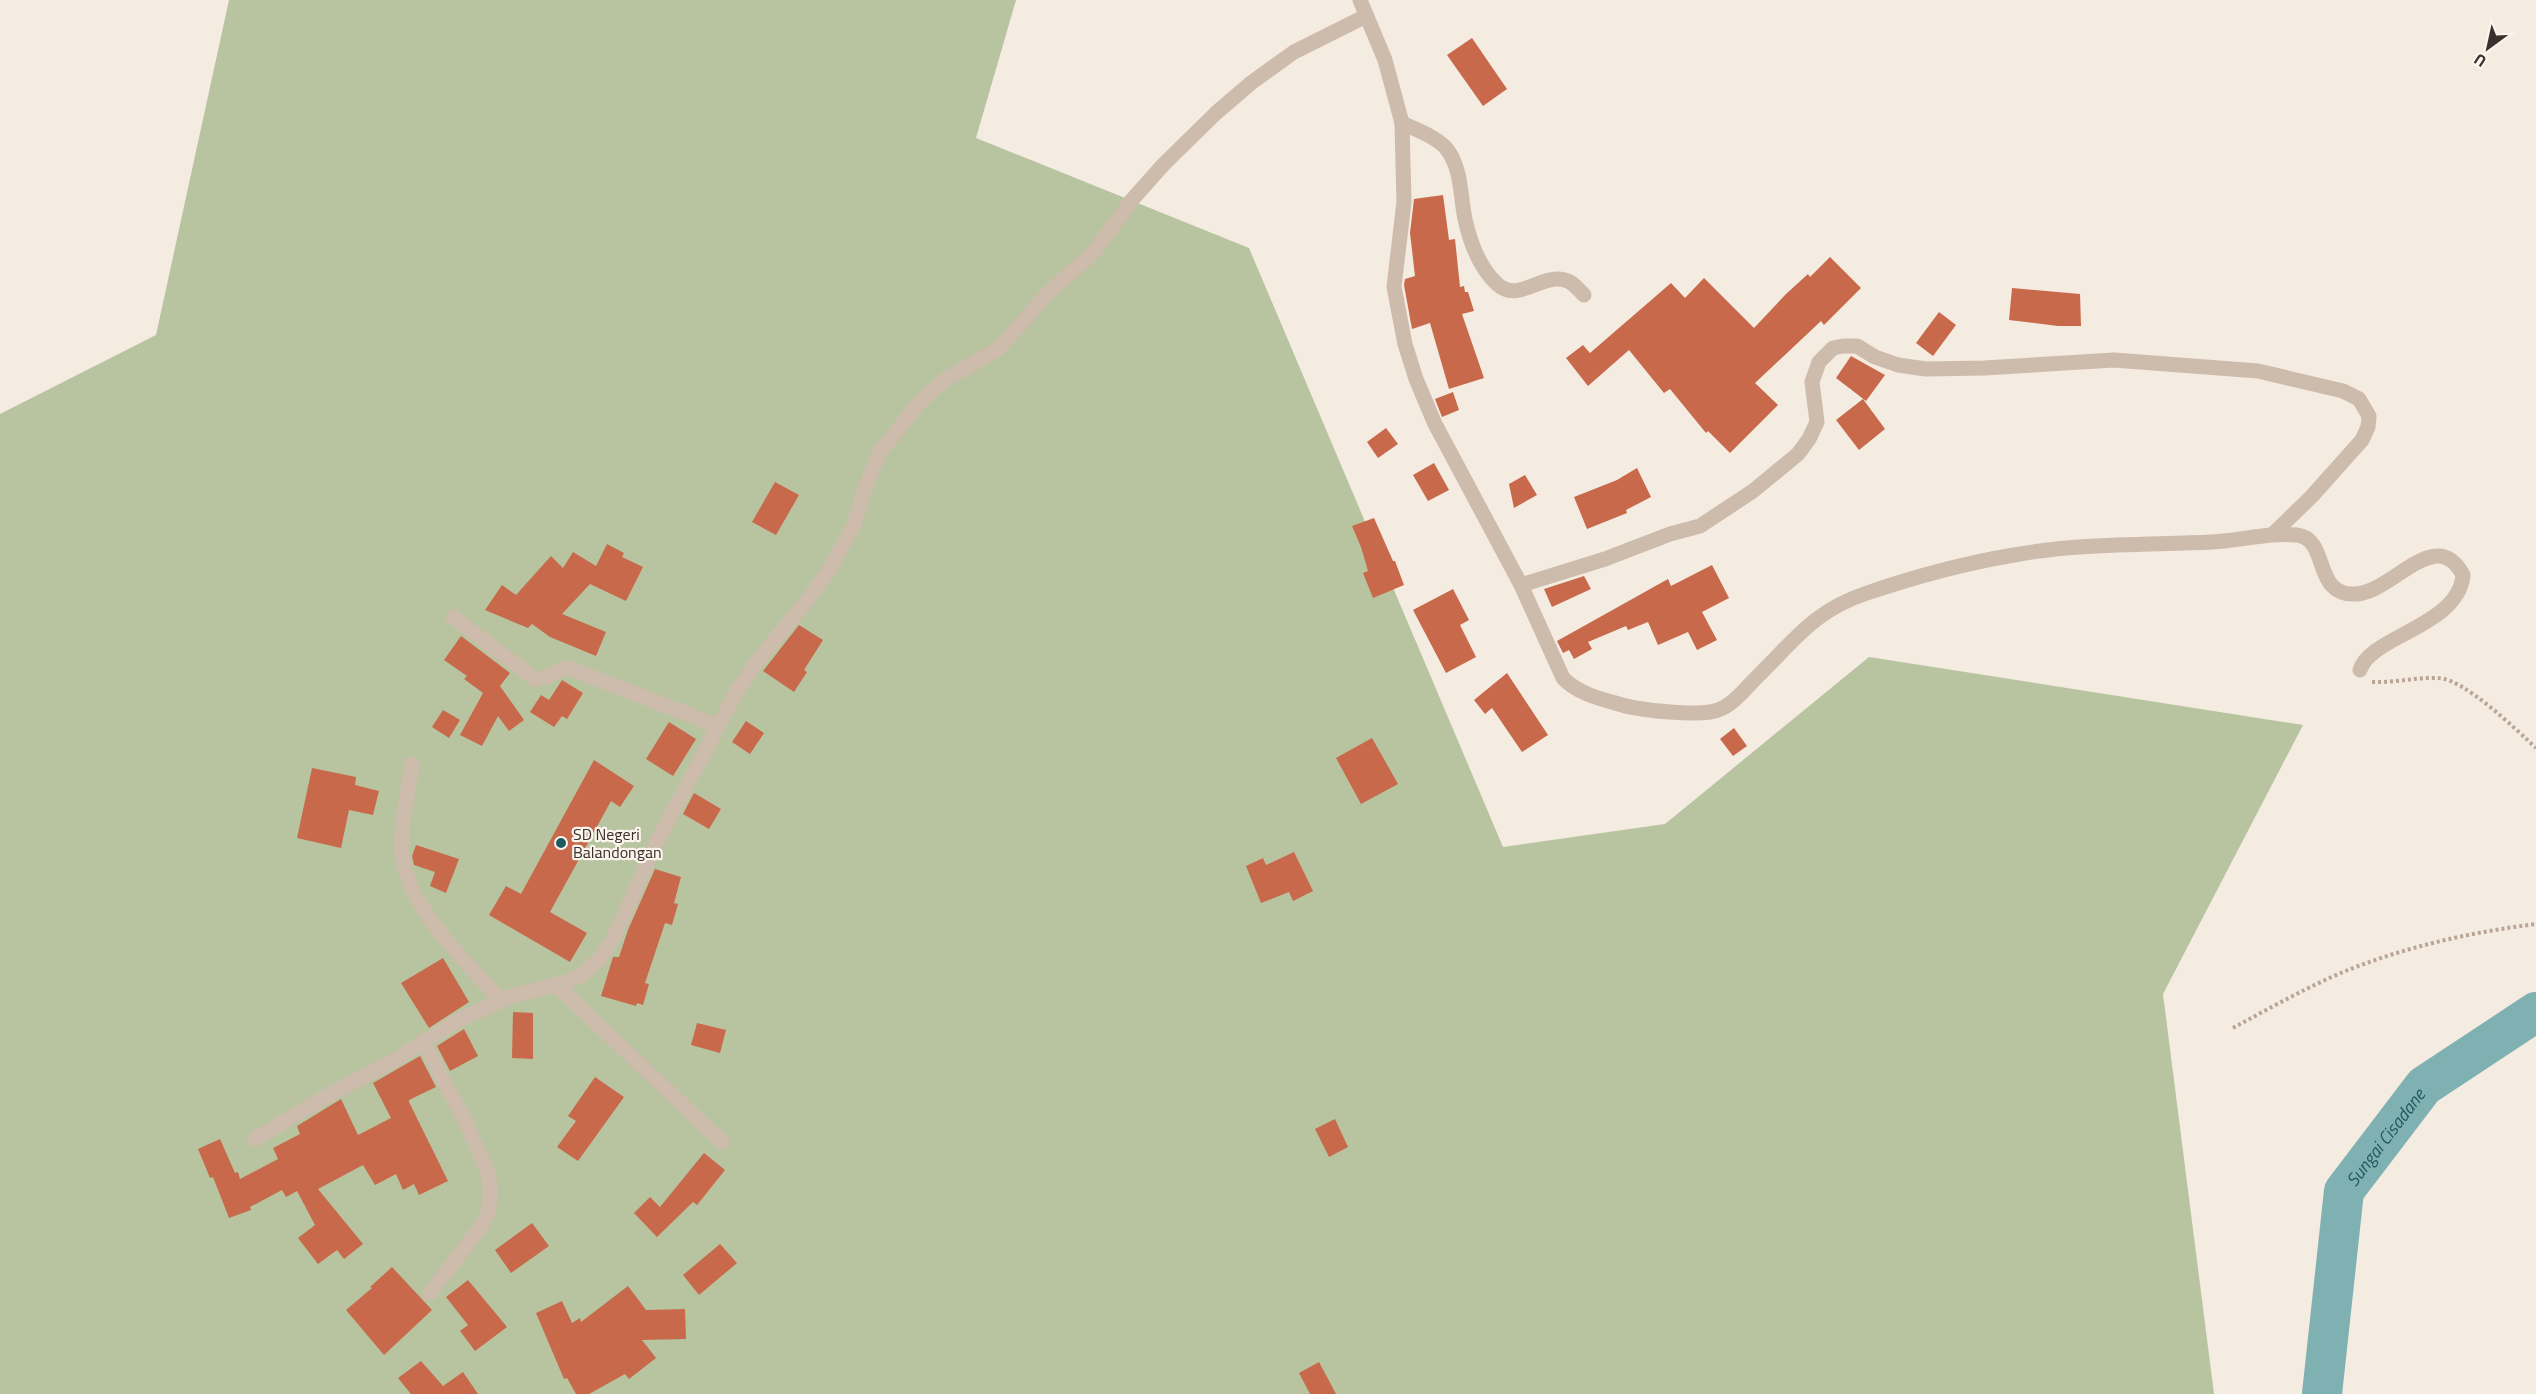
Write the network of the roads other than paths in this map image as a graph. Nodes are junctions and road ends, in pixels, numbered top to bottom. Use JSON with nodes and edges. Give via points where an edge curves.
{"nodes":[{"id":1,"x":1360,"y":5,"type":"edge"},
{"id":2,"x":1402,"y":123,"type":"junction"},
{"id":3,"x":1584,"y":295,"type":"dead end"},
{"id":4,"x":2274,"y":533,"type":"junction"},
{"id":5,"x":1521,"y":585,"type":"junction"},
{"id":6,"x":453,"y":617,"type":"dead end"},
{"id":7,"x":2360,"y":670,"type":"road end"},
{"id":8,"x":718,"y":726,"type":"junction"},
{"id":9,"x":412,"y":764,"type":"dead end"},
{"id":10,"x":556,"y":985,"type":"junction"},
{"id":11,"x":501,"y":1000,"type":"junction"},
{"id":12,"x":423,"y":1041,"type":"junction"},
{"id":13,"x":255,"y":1140,"type":"dead end"},
{"id":14,"x":722,"y":1142,"type":"dead end"},
{"id":15,"x":430,"y":1293,"type":"dead end"}],
"edges":[{"from":1,"to":2,"type":"street","via":[[1385,60]]},
{"from":1,"to":8,"type":"street","via":[[1224,105],[1174,152],[1094,252],[1049,292],[998,349],[943,381],[917,405],[880,452],[854,525],[829,570],[758,660]]},
{"from":2,"to":3,"type":"street","via":[[1445,148],[1455,164],[1475,251],[1486,274],[1499,287],[1517,293],[1552,279],[1570,282]]},
{"from":2,"to":5,"type":"street","via":[[1404,202],[1394,287],[1405,344],[1435,424]]},
{"from":4,"to":5,"type":"street","via":[[2222,541],[2015,554],[1866,593],[1812,620],[1740,694],[1717,711],[1704,712],[1638,709],[1575,689],[1563,678]]},
{"from":4,"to":5,"type":"street","via":[[2362,440],[2369,416],[2359,399],[2343,391],[2258,371],[2114,360],[1926,369],[1898,365],[1857,346],[1843,346],[1833,348],[1819,362],[1812,382],[1817,422],[1809,439],[1798,454],[1753,491],[1700,526]]},
{"from":4,"to":7,"type":"street","via":[[2310,540],[2324,577],[2347,594],[2378,588],[2432,555],[2447,557],[2458,567],[2462,583],[2447,605],[2431,620],[2367,658]]},
{"from":6,"to":8,"type":"street","via":[[535,679],[543,679],[559,669],[571,669]]},
{"from":8,"to":10,"type":"street","via":[[606,951],[580,976]]},
{"from":9,"to":11,"type":"street","via":[[402,842],[412,891],[452,947]]},
{"from":10,"to":11,"type":"street"},
{"from":10,"to":14,"type":"street"},
{"from":11,"to":12,"type":"street"},
{"from":12,"to":13,"type":"street"},
{"from":12,"to":15,"type":"street","via":[[489,1174],[490,1193],[489,1211],[482,1225]]}]}
